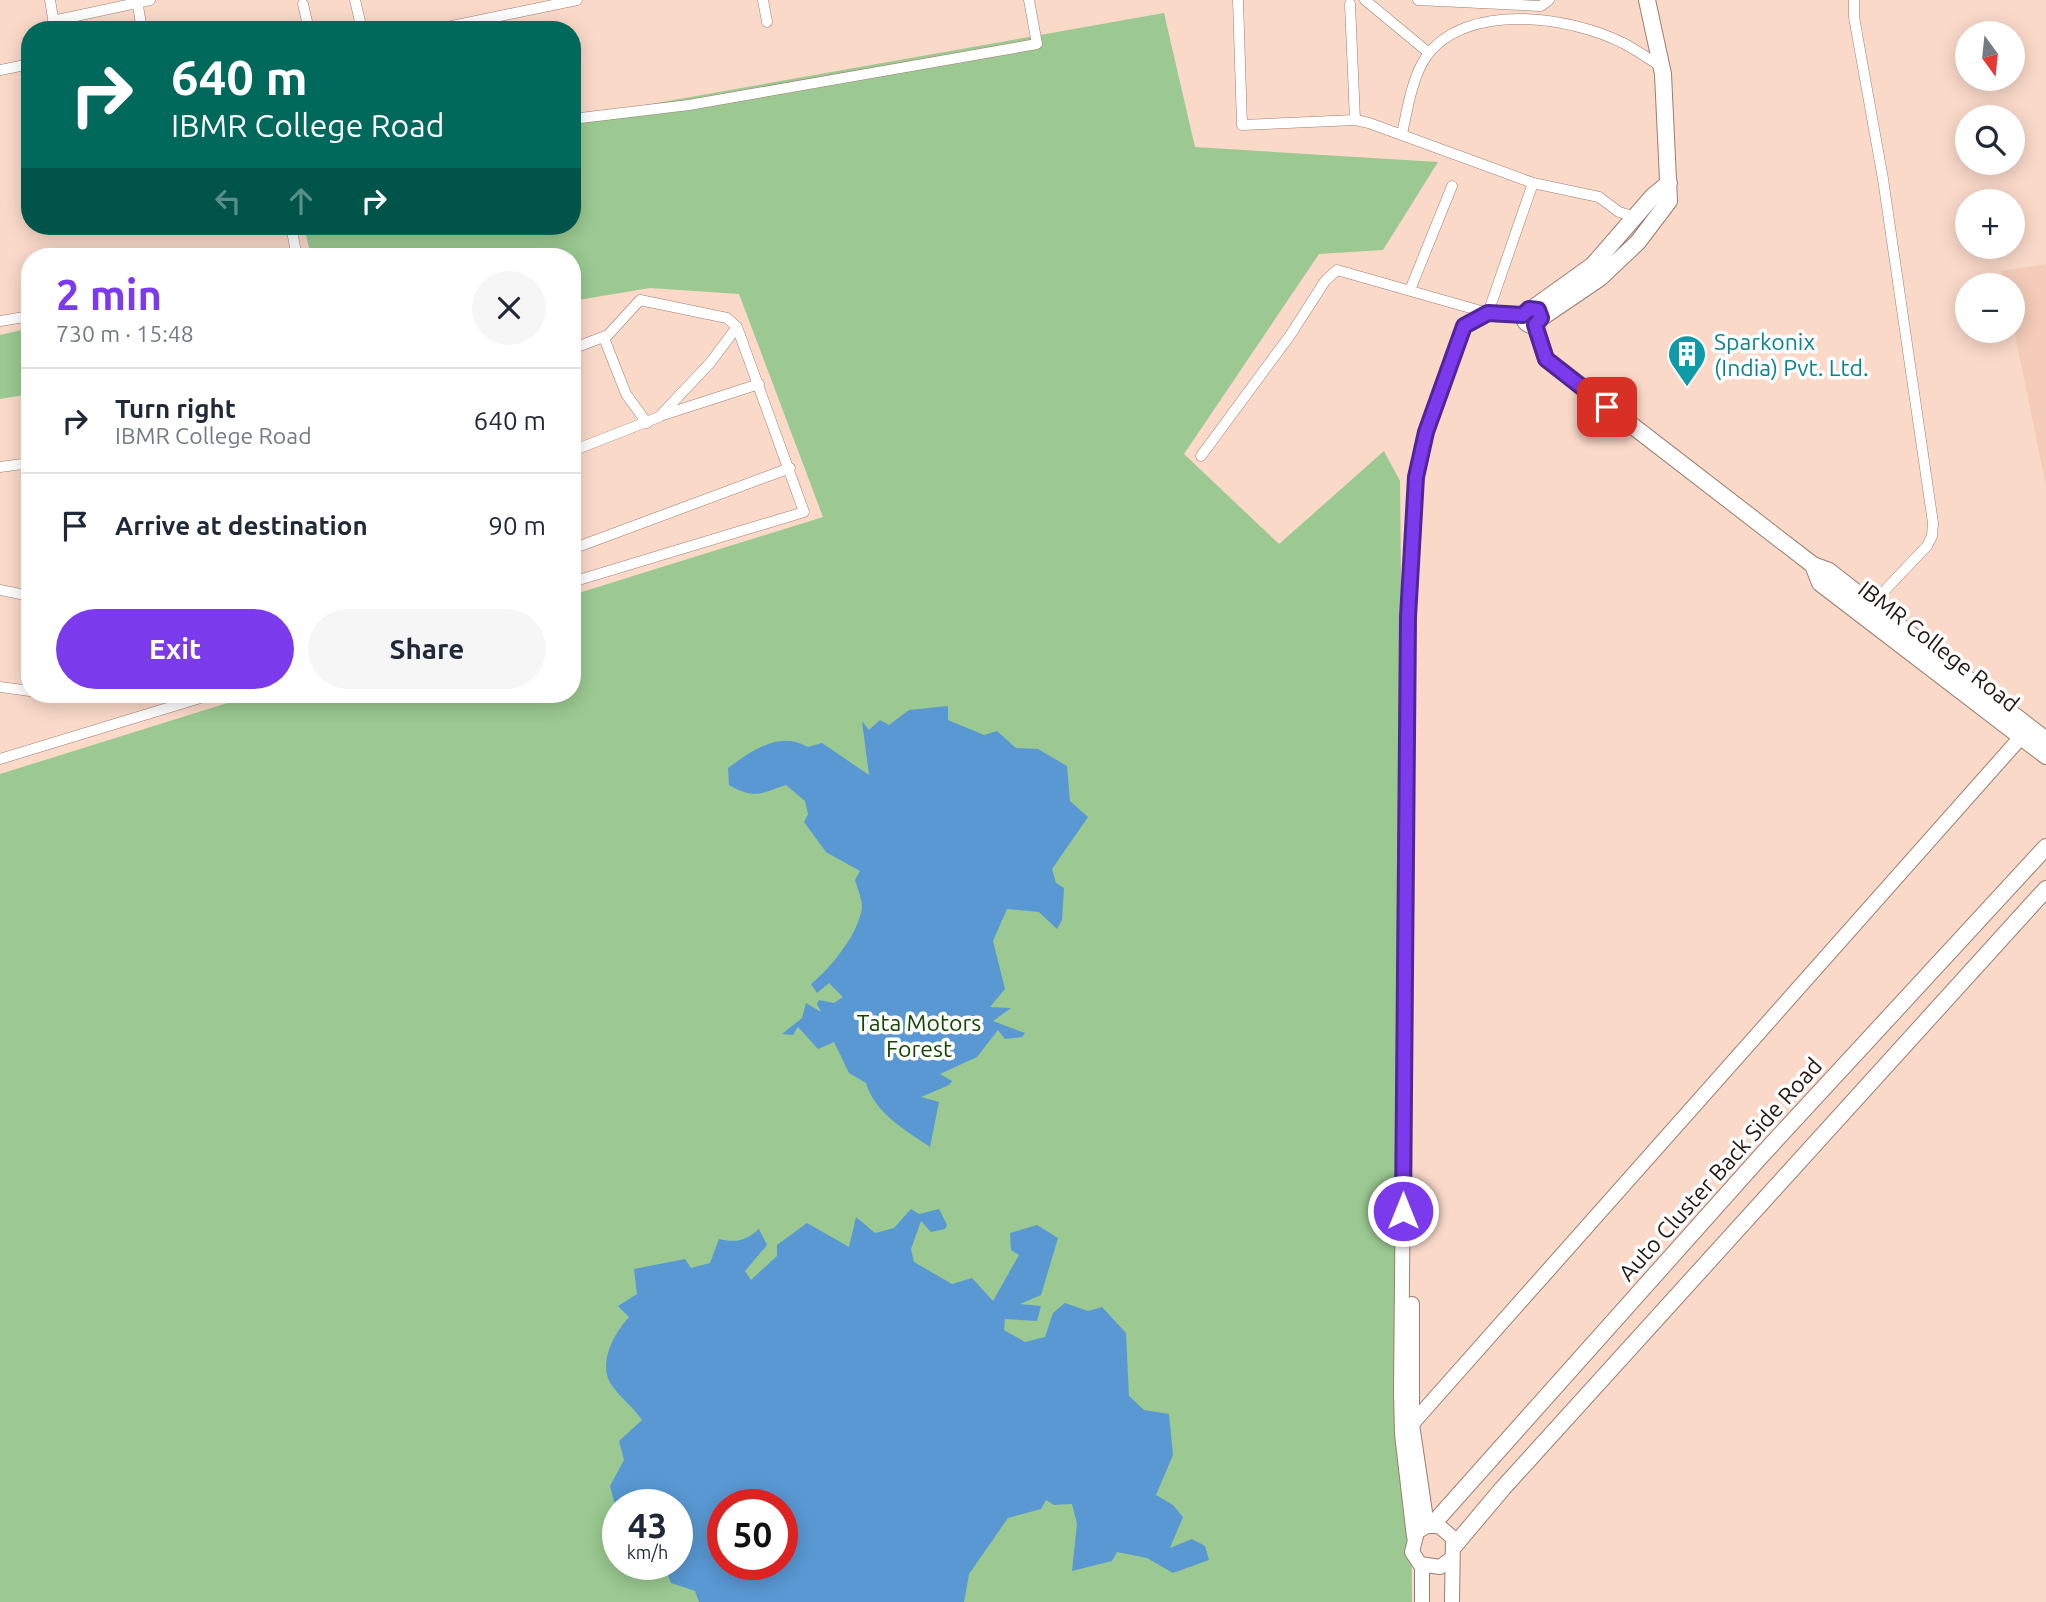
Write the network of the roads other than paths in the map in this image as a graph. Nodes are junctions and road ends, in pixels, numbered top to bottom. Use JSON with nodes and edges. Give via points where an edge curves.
{"nodes":[{"id":1,"x":50,"y":0,"type":"edge"},
{"id":2,"x":150,"y":0,"type":"edge"},
{"id":3,"x":355,"y":0,"type":"edge"},
{"id":4,"x":573,"y":0,"type":"edge"},
{"id":5,"x":763,"y":0,"type":"edge"},
{"id":6,"x":1029,"y":0,"type":"edge"},
{"id":7,"x":1238,"y":0,"type":"edge"},
{"id":8,"x":1365,"y":0,"type":"edge"},
{"id":9,"x":1418,"y":0,"type":"edge"},
{"id":10,"x":1549,"y":0,"type":"edge"},
{"id":11,"x":1647,"y":0,"type":"edge"},
{"id":12,"x":1854,"y":0,"type":"edge"},
{"id":13,"x":137,"y":1,"type":"edge"},
{"id":14,"x":303,"y":4,"type":"dead end"},
{"id":15,"x":1350,"y":4,"type":"dead end"},
{"id":16,"x":531,"y":5,"type":"edge"},
{"id":17,"x":53,"y":21,"type":"edge"},
{"id":18,"x":68,"y":21,"type":"edge"},
{"id":19,"x":140,"y":21,"type":"edge"},
{"id":20,"x":307,"y":21,"type":"edge"},
{"id":21,"x":360,"y":21,"type":"edge"},
{"id":22,"x":468,"y":21,"type":"edge"},
{"id":23,"x":767,"y":22,"type":"dead end"},
{"id":24,"x":1429,"y":53,"type":"junction"},
{"id":25,"x":21,"y":66,"type":"edge"},
{"id":26,"x":1662,"y":67,"type":"junction"},
{"id":27,"x":0,"y":70,"type":"edge"},
{"id":28,"x":581,"y":118,"type":"edge"},
{"id":29,"x":1355,"y":120,"type":"junction"},
{"id":30,"x":1402,"y":134,"type":"junction"},
{"id":31,"x":1533,"y":183,"type":"junction"},
{"id":32,"x":1669,"y":183,"type":"junction"},
{"id":33,"x":1452,"y":186,"type":"dead end"},
{"id":34,"x":1637,"y":218,"type":"junction"},
{"id":35,"x":1410,"y":290,"type":"junction"},
{"id":36,"x":1488,"y":313,"type":"junction"},
{"id":37,"x":1533,"y":316,"type":"junction"},
{"id":38,"x":21,"y":318,"type":"edge"},
{"id":39,"x":0,"y":321,"type":"edge"},
{"id":40,"x":737,"y":327,"type":"junction"},
{"id":41,"x":604,"y":338,"type":"junction"},
{"id":42,"x":581,"y":346,"type":"edge"},
{"id":43,"x":759,"y":384,"type":"junction"},
{"id":44,"x":659,"y":416,"type":"junction"},
{"id":45,"x":647,"y":422,"type":"junction"},
{"id":46,"x":581,"y":448,"type":"edge"},
{"id":47,"x":1201,"y":456,"type":"dead end"},
{"id":48,"x":21,"y":464,"type":"edge"},
{"id":49,"x":0,"y":467,"type":"edge"},
{"id":50,"x":790,"y":468,"type":"junction"},
{"id":51,"x":581,"y":546,"type":"edge"},
{"id":52,"x":581,"y":579,"type":"edge"},
{"id":53,"x":0,"y":590,"type":"edge"},
{"id":54,"x":21,"y":594,"type":"edge"},
{"id":55,"x":1867,"y":609,"type":"junction"},
{"id":56,"x":0,"y":687,"type":"edge"},
{"id":57,"x":21,"y":690,"type":"edge"},
{"id":58,"x":184,"y":703,"type":"edge"},
{"id":59,"x":2025,"y":733,"type":"junction"},
{"id":60,"x":2046,"y":740,"type":"edge"},
{"id":61,"x":2046,"y":756,"type":"edge"},
{"id":62,"x":0,"y":759,"type":"edge"},
{"id":63,"x":2046,"y":847,"type":"edge"},
{"id":64,"x":2046,"y":889,"type":"edge"},
{"id":65,"x":1407,"y":1429,"type":"junction"},
{"id":66,"x":1430,"y":1525,"type":"junction"},
{"id":67,"x":1414,"y":1537,"type":"junction"},
{"id":68,"x":1453,"y":1552,"type":"junction"},
{"id":69,"x":1422,"y":1565,"type":"junction"},
{"id":70,"x":1422,"y":1602,"type":"edge"},
{"id":71,"x":1452,"y":1602,"type":"edge"}],
"edges":[{"from":1,"to":17,"type":"street"},
{"from":2,"to":13,"type":"street"},
{"from":3,"to":21,"type":"street"},
{"from":4,"to":16,"type":"street"},
{"from":5,"to":23,"type":"street"},
{"from":6,"to":28,"type":"street","via":[[1037,44],[689,105]]},
{"from":7,"to":29,"type":"street","via":[[1242,125]]},
{"from":8,"to":24,"type":"street"},
{"from":9,"to":10,"type":"street","via":[[1541,6]]},
{"from":11,"to":26,"type":"main road"},
{"from":12,"to":55,"type":"street","via":[[1933,523],[1927,546]]},
{"from":13,"to":18,"type":"street"},
{"from":13,"to":19,"type":"street"},
{"from":14,"to":20,"type":"street"},
{"from":15,"to":29,"type":"street"},
{"from":16,"to":22,"type":"street"},
{"from":24,"to":26,"type":"street","via":[[1469,24],[1508,19],[1584,30],[1624,43]]},
{"from":24,"to":30,"type":"street"},
{"from":25,"to":27,"type":"street"},
{"from":26,"to":32,"type":"main road"},
{"from":29,"to":30,"type":"street"},
{"from":30,"to":31,"type":"street"},
{"from":31,"to":34,"type":"street","via":[[1599,197]]},
{"from":31,"to":36,"type":"street"},
{"from":32,"to":34,"type":"main road"},
{"from":32,"to":37,"type":"main road","via":[[1669,201],[1638,242],[1600,278]]},
{"from":33,"to":35,"type":"street"},
{"from":34,"to":37,"type":"main road","via":[[1593,265]]},
{"from":35,"to":36,"type":"street"},
{"from":35,"to":47,"type":"street","via":[[1344,270],[1332,273]]},
{"from":36,"to":37,"type":"main road"},
{"from":36,"to":65,"type":"main road","via":[[1464,326],[1417,470]]},
{"from":37,"to":55,"type":"main road","name":"IBMR College Road","via":[[1546,359],[1813,565],[1829,571]]},
{"from":38,"to":39,"type":"street"},
{"from":40,"to":41,"type":"street","via":[[727,318],[640,300]]},
{"from":40,"to":43,"type":"street"},
{"from":40,"to":44,"type":"street"},
{"from":41,"to":42,"type":"street"},
{"from":41,"to":45,"type":"street","via":[[626,394]]},
{"from":43,"to":44,"type":"street"},
{"from":43,"to":50,"type":"street"},
{"from":44,"to":45,"type":"street"},
{"from":45,"to":46,"type":"street"},
{"from":48,"to":49,"type":"street"},
{"from":50,"to":51,"type":"street"},
{"from":50,"to":52,"type":"street","via":[[804,512]]},
{"from":53,"to":54,"type":"street"},
{"from":55,"to":59,"type":"main road","name":"IBMR College Road"},
{"from":56,"to":57,"type":"street"},
{"from":58,"to":62,"type":"street"},
{"from":59,"to":60,"type":"main road","name":"IBMR College Road"},
{"from":59,"to":61,"type":"main road","name":"IBMR College Road"},
{"from":59,"to":65,"type":"main road"},
{"from":63,"to":66,"type":"main road","name":"Auto Cluster Back Side Road"},
{"from":64,"to":68,"type":"main road","via":[[1503,1488]]},
{"from":65,"to":66,"type":"main road"},
{"from":65,"to":67,"type":"main road"},
{"from":66,"to":67,"type":"main road","name":"Auto Cluster Back Side Road"},
{"from":66,"to":68,"type":"main road","via":[[1450,1532]]},
{"from":67,"to":69,"type":"main road","via":[[1412,1552]]},
{"from":68,"to":69,"type":"main road","via":[[1440,1567]]},
{"from":68,"to":71,"type":"main road"},
{"from":69,"to":70,"type":"main road"}]}
